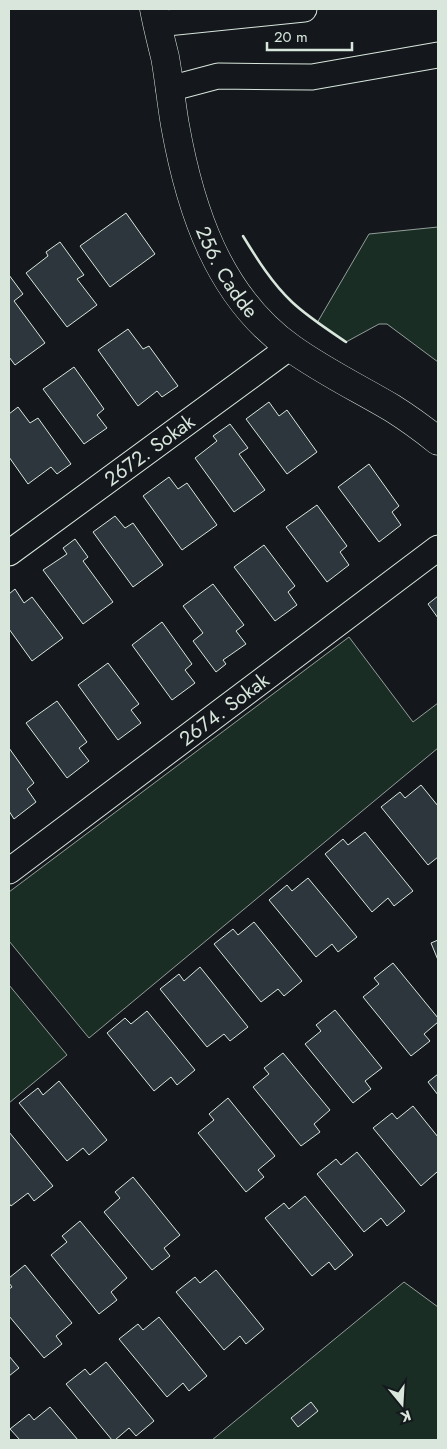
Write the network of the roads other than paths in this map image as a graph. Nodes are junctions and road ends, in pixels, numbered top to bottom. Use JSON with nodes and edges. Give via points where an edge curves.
{"nodes":[{"id":1,"x":304,"y":9,"type":"edge"},
{"id":2,"x":156,"y":16,"type":"edge"},
{"id":3,"x":438,"y":55,"type":"edge"},
{"id":4,"x":170,"y":89,"type":"junction"},
{"id":5,"x":290,"y":347,"type":"junction"},
{"id":6,"x":438,"y":441,"type":"edge"},
{"id":7,"x":438,"y":548,"type":"edge"},
{"id":8,"x":9,"y":552,"type":"edge"},
{"id":9,"x":9,"y":871,"type":"edge"}],
"edges":[{"from":1,"to":2,"type":"street"},
{"from":2,"to":4,"type":"street","name":"256. Cadde"},
{"from":3,"to":4,"type":"street","via":[[312,77],[218,76]]},
{"from":4,"to":5,"type":"street","name":"256. Cadde","via":[[188,185],[214,255],[245,305],[267,329]]},
{"from":5,"to":6,"type":"street","name":"256. Cadde","via":[[391,408]]},
{"from":5,"to":8,"type":"street","name":"2672. Sokak"},
{"from":7,"to":9,"type":"street","name":"2674. Sokak"}]}
